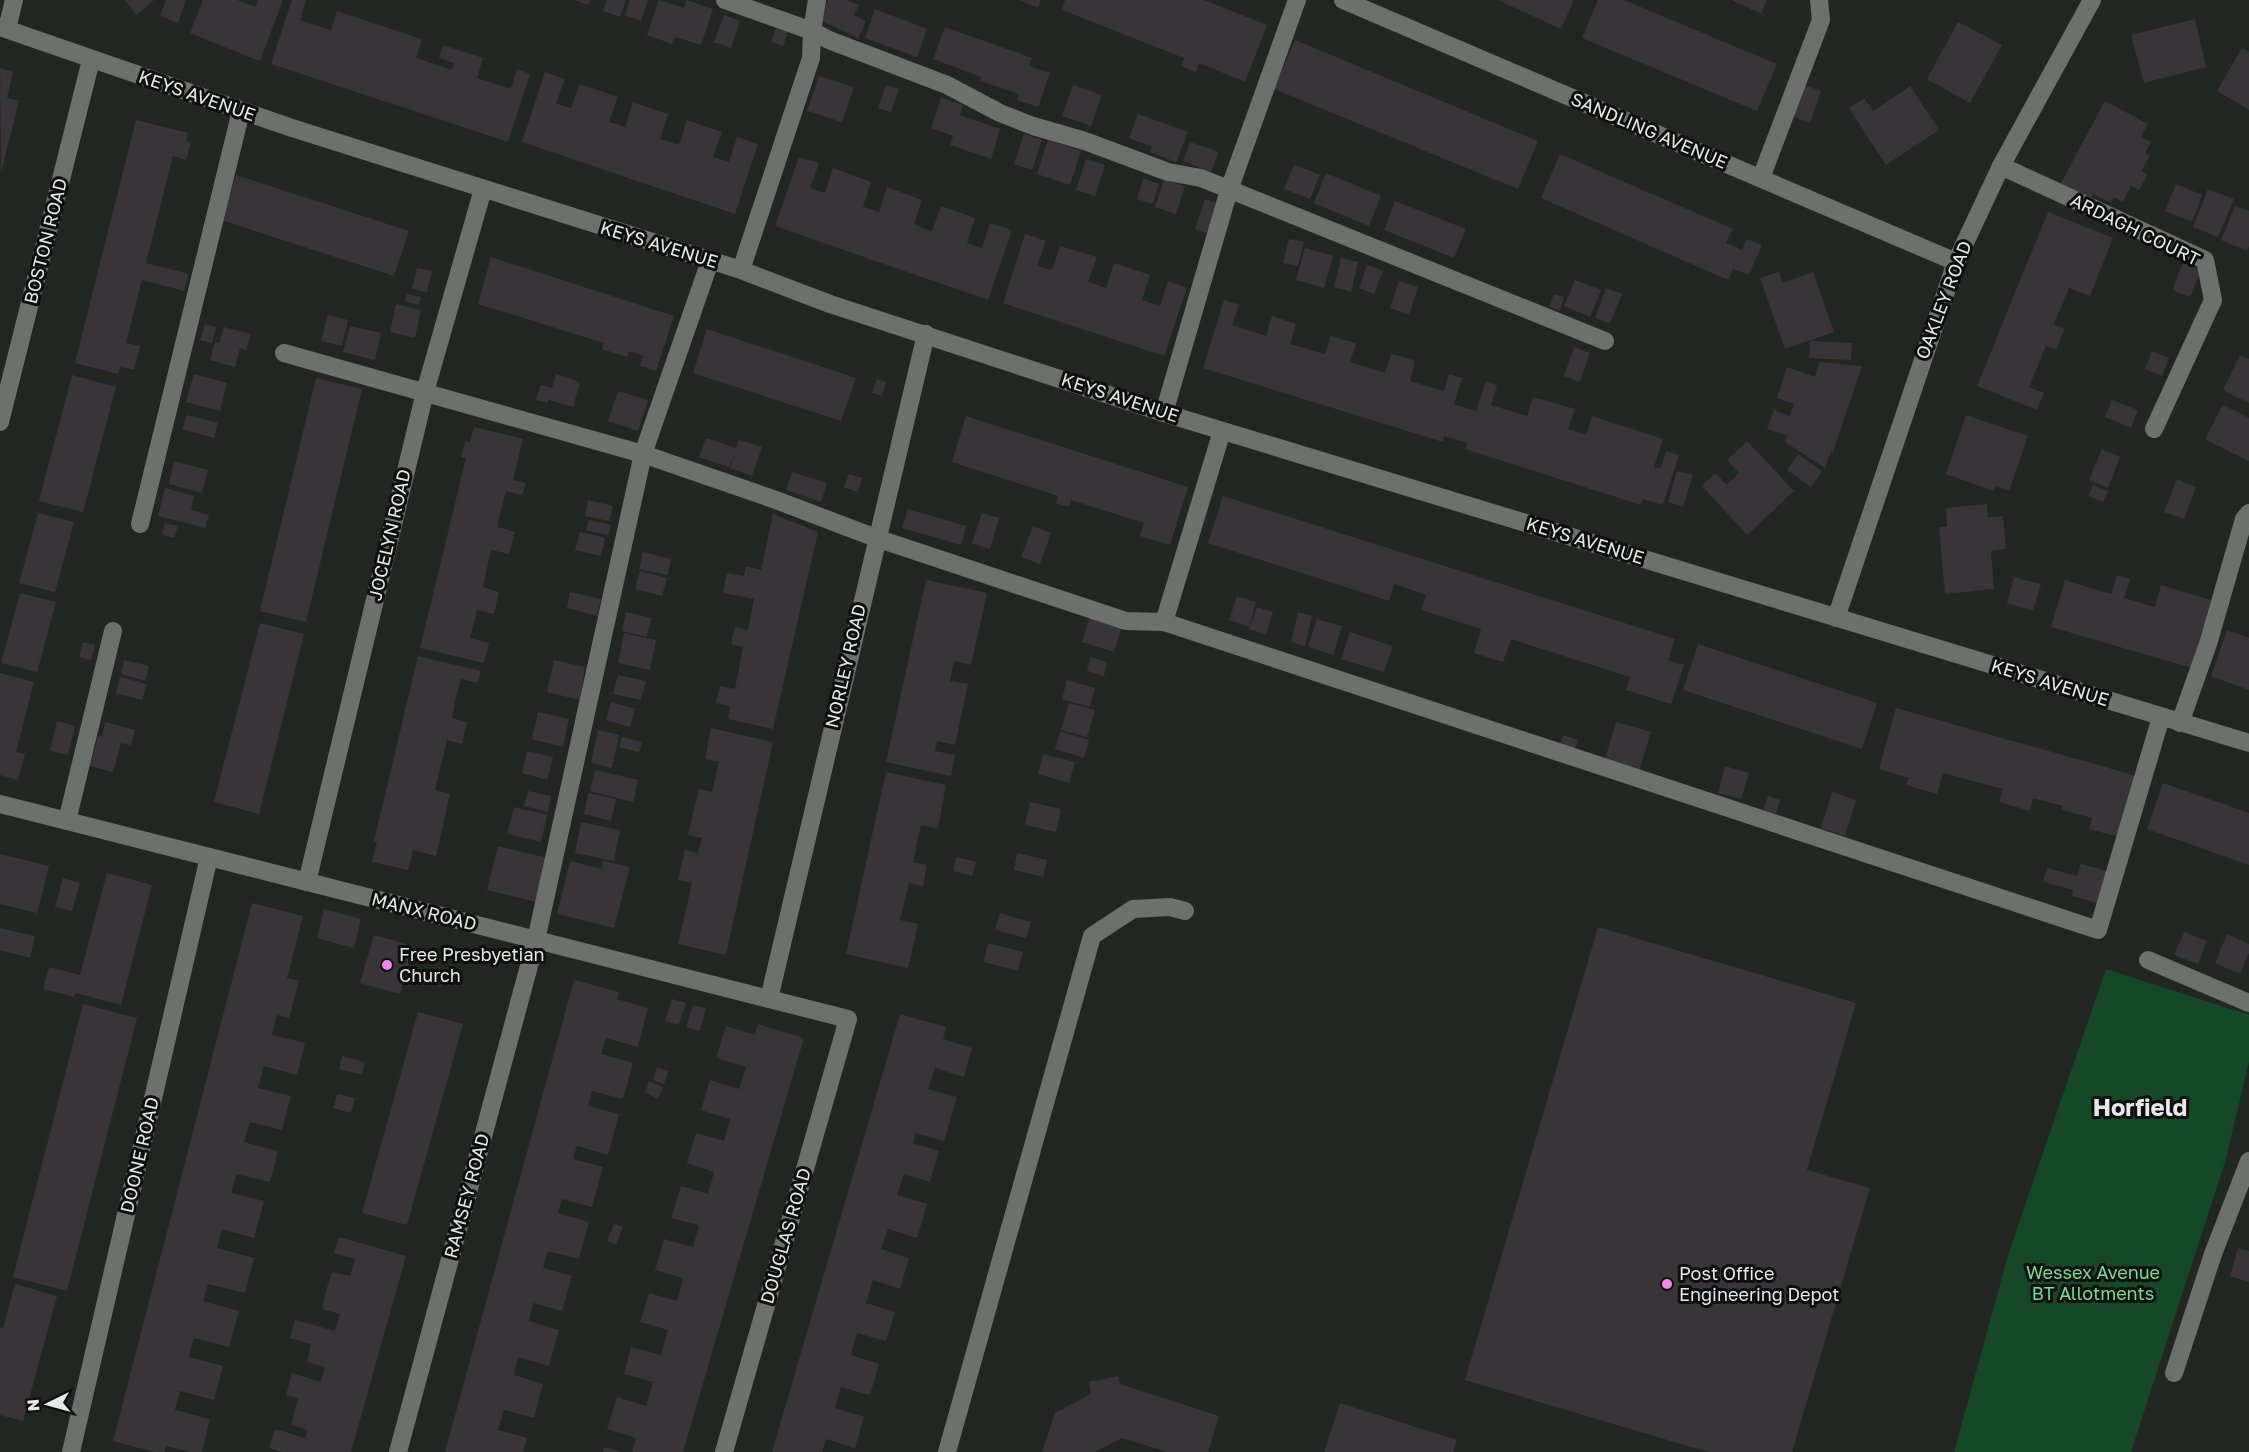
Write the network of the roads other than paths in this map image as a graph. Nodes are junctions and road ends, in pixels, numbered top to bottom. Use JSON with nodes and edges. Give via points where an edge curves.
{"nodes":[{"id":1,"x":14,"y":0,"type":"edge"},
{"id":2,"x":725,"y":0,"type":"edge"},
{"id":3,"x":817,"y":0,"type":"edge"},
{"id":4,"x":1298,"y":0,"type":"edge"},
{"id":5,"x":1343,"y":0,"type":"edge"},
{"id":6,"x":1819,"y":0,"type":"edge"},
{"id":7,"x":2092,"y":0,"type":"edge"},
{"id":8,"x":3,"y":28,"type":"edge"},
{"id":9,"x":812,"y":31,"type":"junction"},
{"id":10,"x":91,"y":60,"type":"junction"},
{"id":11,"x":241,"y":111,"type":"junction"},
{"id":12,"x":2001,"y":166,"type":"junction"},
{"id":13,"x":1761,"y":178,"type":"junction"},
{"id":14,"x":483,"y":189,"type":"junction"},
{"id":15,"x":1228,"y":190,"type":"junction"},
{"id":16,"x":710,"y":261,"type":"junction"},
{"id":17,"x":1956,"y":262,"type":"junction"},
{"id":18,"x":741,"y":270,"type":"junction"},
{"id":19,"x":926,"y":334,"type":"junction"},
{"id":20,"x":1605,"y":341,"type":"dead end"},
{"id":21,"x":284,"y":353,"type":"dead end"},
{"id":22,"x":424,"y":392,"type":"junction"},
{"id":23,"x":1164,"y":413,"type":"junction"},
{"id":24,"x":0,"y":422,"type":"edge"},
{"id":25,"x":2154,"y":429,"type":"dead end"},
{"id":26,"x":1222,"y":431,"type":"junction"},
{"id":27,"x":643,"y":454,"type":"junction"},
{"id":28,"x":2249,"y":513,"type":"edge"},
{"id":29,"x":140,"y":524,"type":"dead end"},
{"id":30,"x":876,"y":538,"type":"junction"},
{"id":31,"x":1836,"y":618,"type":"junction"},
{"id":32,"x":1164,"y":622,"type":"junction"},
{"id":33,"x":113,"y":631,"type":"dead end"},
{"id":34,"x":2161,"y":717,"type":"junction"},
{"id":35,"x":2180,"y":723,"type":"junction"},
{"id":36,"x":2249,"y":743,"type":"edge"},
{"id":37,"x":0,"y":804,"type":"edge"},
{"id":38,"x":67,"y":821,"type":"junction"},
{"id":39,"x":209,"y":857,"type":"junction"},
{"id":40,"x":307,"y":882,"type":"junction"},
{"id":41,"x":1185,"y":911,"type":"dead end"},
{"id":42,"x":536,"y":940,"type":"junction"},
{"id":43,"x":2148,"y":960,"type":"dead end"},
{"id":44,"x":769,"y":999,"type":"junction"},
{"id":45,"x":2249,"y":1003,"type":"edge"},
{"id":46,"x":848,"y":1019,"type":"joint"},
{"id":47,"x":2249,"y":1161,"type":"edge"},
{"id":48,"x":2174,"y":1373,"type":"dead end"},
{"id":49,"x":71,"y":1452,"type":"edge"},
{"id":50,"x":398,"y":1452,"type":"edge"},
{"id":51,"x":724,"y":1452,"type":"edge"},
{"id":52,"x":947,"y":1452,"type":"edge"}],
"edges":[{"from":1,"to":8,"type":"street"},
{"from":2,"to":9,"type":"street"},
{"from":3,"to":9,"type":"street"},
{"from":4,"to":15,"type":"street"},
{"from":5,"to":13,"type":"street","name":"SANDLING AVENUE"},
{"from":6,"to":13,"type":"street","via":[[1821,20]]},
{"from":7,"to":12,"type":"street","name":"OAKLEY ROAD"},
{"from":8,"to":10,"type":"street","name":"KEYS AVENUE"},
{"from":9,"to":15,"type":"street","via":[[947,85],[1033,126]]},
{"from":9,"to":18,"type":"street","via":[[812,58]]},
{"from":10,"to":11,"type":"street","name":"KEYS AVENUE"},
{"from":10,"to":24,"type":"street","name":"BOSTON ROAD"},
{"from":11,"to":14,"type":"street","name":"KEYS AVENUE"},
{"from":11,"to":29,"type":"street"},
{"from":12,"to":17,"type":"street","name":"OAKLEY ROAD"},
{"from":12,"to":25,"type":"street","name":"ARDAGH COURT","via":[[2205,260],[2214,300]]},
{"from":13,"to":17,"type":"street","name":"SANDLING AVENUE"},
{"from":14,"to":16,"type":"street","name":"KEYS AVENUE"},
{"from":14,"to":22,"type":"street","name":"JOCELYN ROAD"},
{"from":15,"to":20,"type":"street"},
{"from":15,"to":23,"type":"street"},
{"from":16,"to":18,"type":"street","name":"KEYS AVENUE"},
{"from":16,"to":27,"type":"street","name":"RAMSEY ROAD"},
{"from":17,"to":31,"type":"street","name":"OAKLEY ROAD"},
{"from":18,"to":19,"type":"street","name":"KEYS AVENUE","via":[[830,304]]},
{"from":19,"to":23,"type":"street","name":"KEYS AVENUE"},
{"from":19,"to":30,"type":"street","name":"NORLEY ROAD"},
{"from":21,"to":22,"type":"street"},
{"from":22,"to":27,"type":"street"},
{"from":22,"to":40,"type":"street","name":"JOCELYN ROAD"},
{"from":23,"to":26,"type":"street","name":"KEYS AVENUE"},
{"from":26,"to":31,"type":"street","name":"KEYS AVENUE"},
{"from":26,"to":32,"type":"street"},
{"from":27,"to":30,"type":"street"},
{"from":27,"to":42,"type":"street","name":"RAMSEY ROAD"},
{"from":28,"to":35,"type":"street"},
{"from":30,"to":32,"type":"street","via":[[1126,621]]},
{"from":30,"to":44,"type":"street","name":"NORLEY ROAD"},
{"from":31,"to":34,"type":"street","name":"KEYS AVENUE"},
{"from":32,"to":34,"type":"street","via":[[2098,930]]},
{"from":33,"to":38,"type":"street"},
{"from":34,"to":35,"type":"street","name":"KEYS AVENUE"},
{"from":35,"to":36,"type":"street","name":"KEYS AVENUE"},
{"from":37,"to":38,"type":"street","name":"MANX ROAD"},
{"from":38,"to":39,"type":"street","name":"MANX ROAD"},
{"from":39,"to":40,"type":"street","name":"MANX ROAD"},
{"from":39,"to":49,"type":"street","name":"DOONE ROAD"},
{"from":40,"to":42,"type":"street","name":"MANX ROAD"},
{"from":41,"to":52,"type":"street","via":[[1170,907],[1133,909],[1092,936]]},
{"from":42,"to":44,"type":"street","name":"MANX ROAD"},
{"from":42,"to":50,"type":"street","name":"RAMSEY ROAD"},
{"from":43,"to":45,"type":"street"},
{"from":44,"to":46,"type":"street","name":"MANX ROAD"},
{"from":46,"to":51,"type":"street","name":"DOUGLAS ROAD"},
{"from":47,"to":48,"type":"street"}]}
